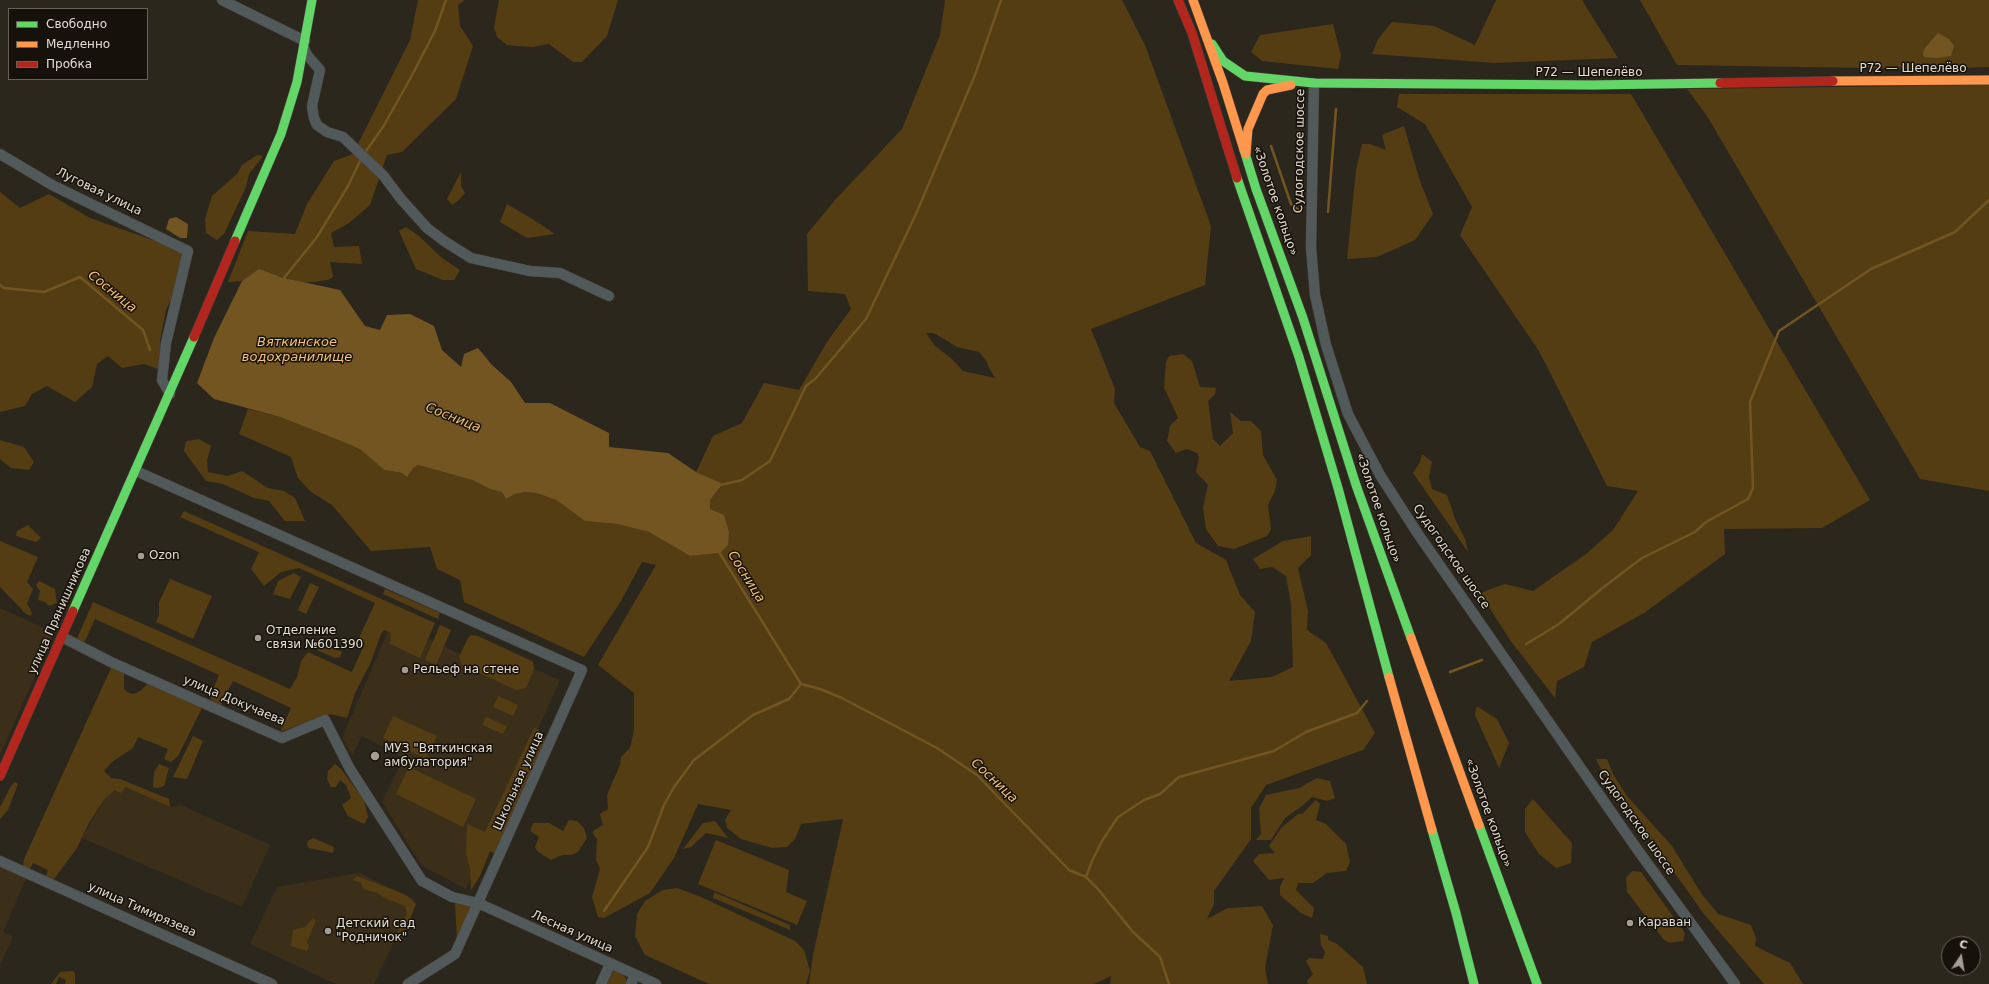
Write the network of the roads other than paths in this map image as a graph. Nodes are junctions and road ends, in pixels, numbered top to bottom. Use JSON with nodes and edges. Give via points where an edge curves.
{"nodes":[{"id":1,"x":222,"y":0,"type":"edge"},
{"id":2,"x":312,"y":0,"type":"edge"},
{"id":3,"x":1178,"y":0,"type":"edge"},
{"id":4,"x":1193,"y":0,"type":"edge"},
{"id":5,"x":1208,"y":37,"type":"junction"},
{"id":6,"x":304,"y":45,"type":"junction"},
{"id":7,"x":1989,"y":80,"type":"edge"},
{"id":8,"x":1314,"y":83,"type":"junction"},
{"id":9,"x":0,"y":154,"type":"edge"},
{"id":10,"x":1246,"y":154,"type":"junction"},
{"id":11,"x":610,"y":296,"type":"dead end"},
{"id":12,"x":170,"y":394,"type":"junction"},
{"id":13,"x":136,"y":471,"type":"junction"},
{"id":14,"x":62,"y":637,"type":"junction"},
{"id":15,"x":0,"y":776,"type":"edge"},
{"id":16,"x":0,"y":861,"type":"edge"},
{"id":17,"x":478,"y":903,"type":"junction"},
{"id":18,"x":610,"y":964,"type":"junction"},
{"id":19,"x":633,"y":979,"type":"edge"},
{"id":20,"x":272,"y":984,"type":"edge"},
{"id":21,"x":408,"y":984,"type":"edge"},
{"id":22,"x":601,"y":984,"type":"edge"},
{"id":23,"x":656,"y":984,"type":"edge"},
{"id":24,"x":1474,"y":984,"type":"edge"},
{"id":25,"x":1537,"y":984,"type":"edge"},
{"id":26,"x":1735,"y":984,"type":"edge"}],
"edges":[{"from":1,"to":6,"type":"street"},
{"from":2,"to":6,"type":"main road","name":"улица Прянишникова"},
{"from":3,"to":24,"type":"main road","via":[[1192,33],[1234,170],[1299,357],[1338,488]]},
{"from":4,"to":5,"type":"main road"},
{"from":5,"to":8,"type":"main road","name":"Р72 — Шепелёво","via":[[1223,61],[1245,76]]},
{"from":5,"to":10,"type":"main road","name":"«Золотое кольцо»"},
{"from":6,"to":11,"type":"street","via":[[307,55],[320,70],[312,106],[317,125],[327,132],[343,137],[383,175],[427,228],[444,242],[471,258],[516,268],[560,272]]},
{"from":6,"to":12,"type":"main road","name":"улица Прянишникова","via":[[297,82],[281,134]]},
{"from":7,"to":8,"type":"main road","name":"Р72 — Шепелёво","via":[[1592,85]]},
{"from":8,"to":10,"type":"main road","via":[[1283,86],[1267,90],[1263,94],[1248,129]]},
{"from":8,"to":26,"type":"street","name":"Судогодское шоссе","via":[[1311,247],[1315,295],[1326,344],[1348,414],[1380,475],[1418,534],[1637,849]]},
{"from":9,"to":12,"type":"street","name":"Луговая улица","via":[[52,185],[188,250],[166,343],[162,380]]},
{"from":10,"to":25,"type":"main road","name":"«Золотое кольцо»","via":[[1303,318],[1356,485]]},
{"from":12,"to":13,"type":"main road","name":"улица Прянишникова"},
{"from":13,"to":14,"type":"main road","name":"улица Прянишникова"},
{"from":13,"to":17,"type":"street","name":"Школьная улица","via":[[582,670]]},
{"from":14,"to":15,"type":"main road","name":"улица Прянишникова"},
{"from":14,"to":17,"type":"street","name":"улица Докучаева","via":[[110,662],[282,738],[324,720],[350,769],[422,880],[452,897]]},
{"from":16,"to":20,"type":"street","name":"улица Тимирязева"},
{"from":17,"to":18,"type":"street","name":"Лесная улица"},
{"from":17,"to":21,"type":"street","via":[[455,954]]},
{"from":18,"to":19,"type":"street","name":"Лесная улица"},
{"from":18,"to":22,"type":"street"},
{"from":19,"to":23,"type":"street","name":"Лесная улица"}]}
